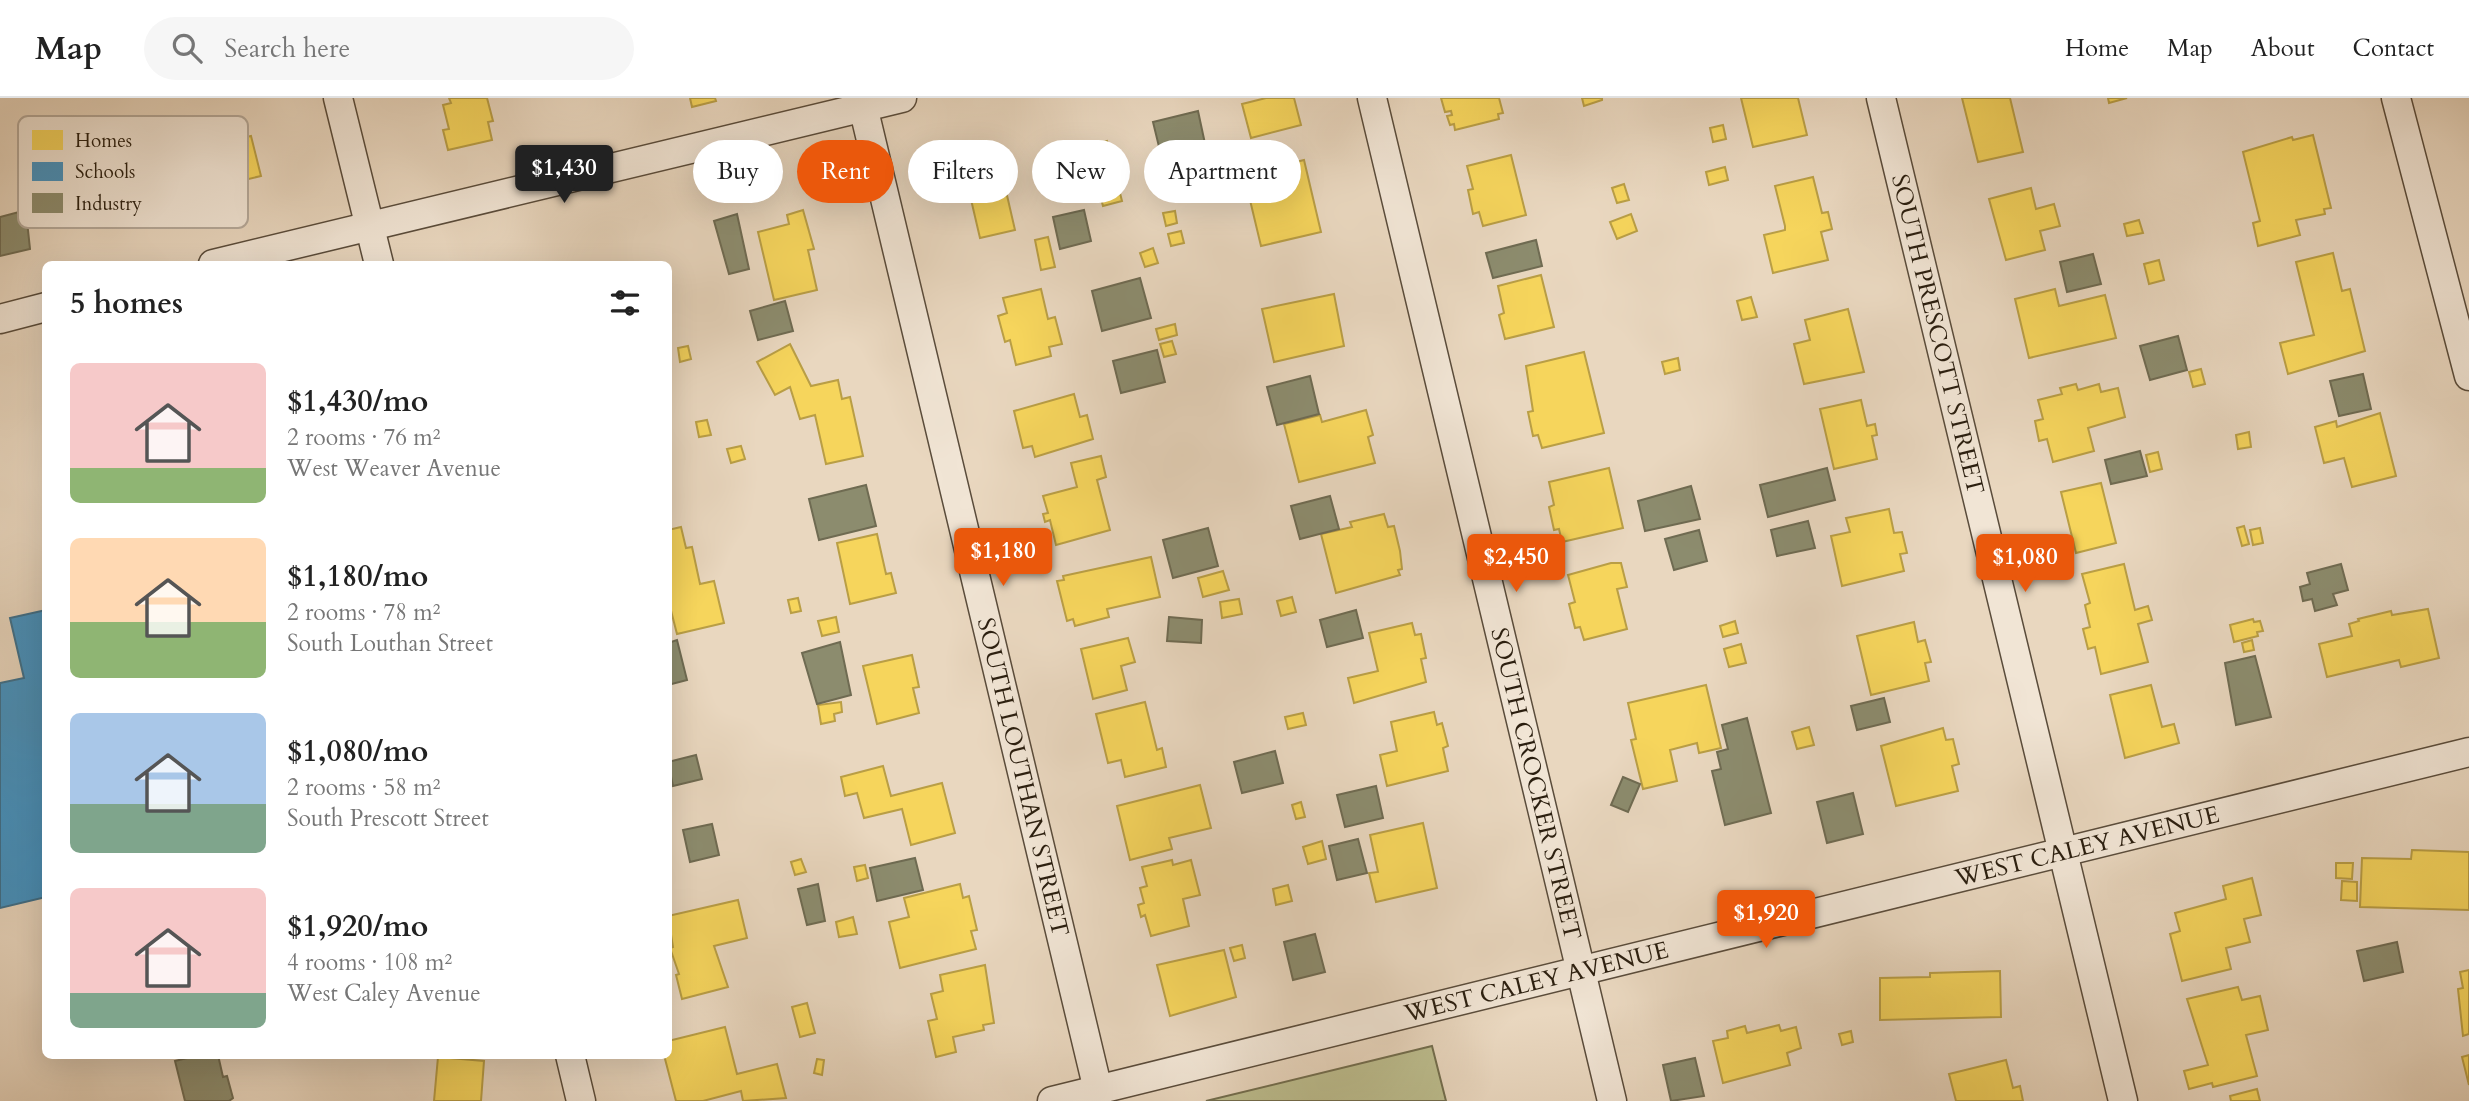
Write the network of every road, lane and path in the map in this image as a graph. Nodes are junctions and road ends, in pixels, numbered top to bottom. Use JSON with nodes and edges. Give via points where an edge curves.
{"nodes":[{"id":1,"x":338,"y":98,"type":"edge"},
{"id":2,"x":902,"y":98,"type":"edge"},
{"id":3,"x":1372,"y":98,"type":"edge"},
{"id":4,"x":1881,"y":98,"type":"edge"},
{"id":5,"x":2396,"y":98,"type":"edge"},
{"id":6,"x":862,"y":103,"type":"edge"},
{"id":7,"x":369,"y":227,"type":"junction"},
{"id":8,"x":226,"y":261,"type":"edge"},
{"id":9,"x":378,"y":261,"type":"edge"},
{"id":10,"x":42,"y":308,"type":"edge"},
{"id":11,"x":0,"y":319,"type":"edge"},
{"id":12,"x":2469,"y":376,"type":"edge"},
{"id":13,"x":2469,"y":752,"type":"edge"},
{"id":14,"x":2062,"y":852,"type":"junction"},
{"id":15,"x":1581,"y":971,"type":"junction"},
{"id":16,"x":571,"y":1059,"type":"edge"},
{"id":17,"x":1098,"y":1090,"type":"junction"},
{"id":18,"x":581,"y":1101,"type":"edge"},
{"id":19,"x":1052,"y":1101,"type":"edge"},
{"id":20,"x":1612,"y":1101,"type":"edge"},
{"id":21,"x":2123,"y":1101,"type":"edge"}],
"edges":[{"from":1,"to":7,"type":"street"},
{"from":2,"to":6,"type":"street"},
{"from":3,"to":15,"type":"street","name":"SOUTH CROCKER STREET"},
{"from":4,"to":14,"type":"street","name":"SOUTH PRESCOTT STREET"},
{"from":5,"to":12,"type":"street"},
{"from":6,"to":7,"type":"street"},
{"from":6,"to":17,"type":"street","name":"SOUTH LOUTHAN STREET"},
{"from":7,"to":8,"type":"street"},
{"from":7,"to":9,"type":"street"},
{"from":10,"to":11,"type":"street"},
{"from":13,"to":14,"type":"street","name":"WEST CALEY AVENUE"},
{"from":14,"to":15,"type":"street","name":"WEST CALEY AVENUE"},
{"from":14,"to":21,"type":"street","name":"SOUTH PRESCOTT STREET"},
{"from":15,"to":17,"type":"street","name":"WEST CALEY AVENUE"},
{"from":15,"to":20,"type":"street","name":"SOUTH CROCKER STREET"},
{"from":16,"to":18,"type":"street"},
{"from":17,"to":19,"type":"street","name":"WEST CALEY AVENUE"}]}
